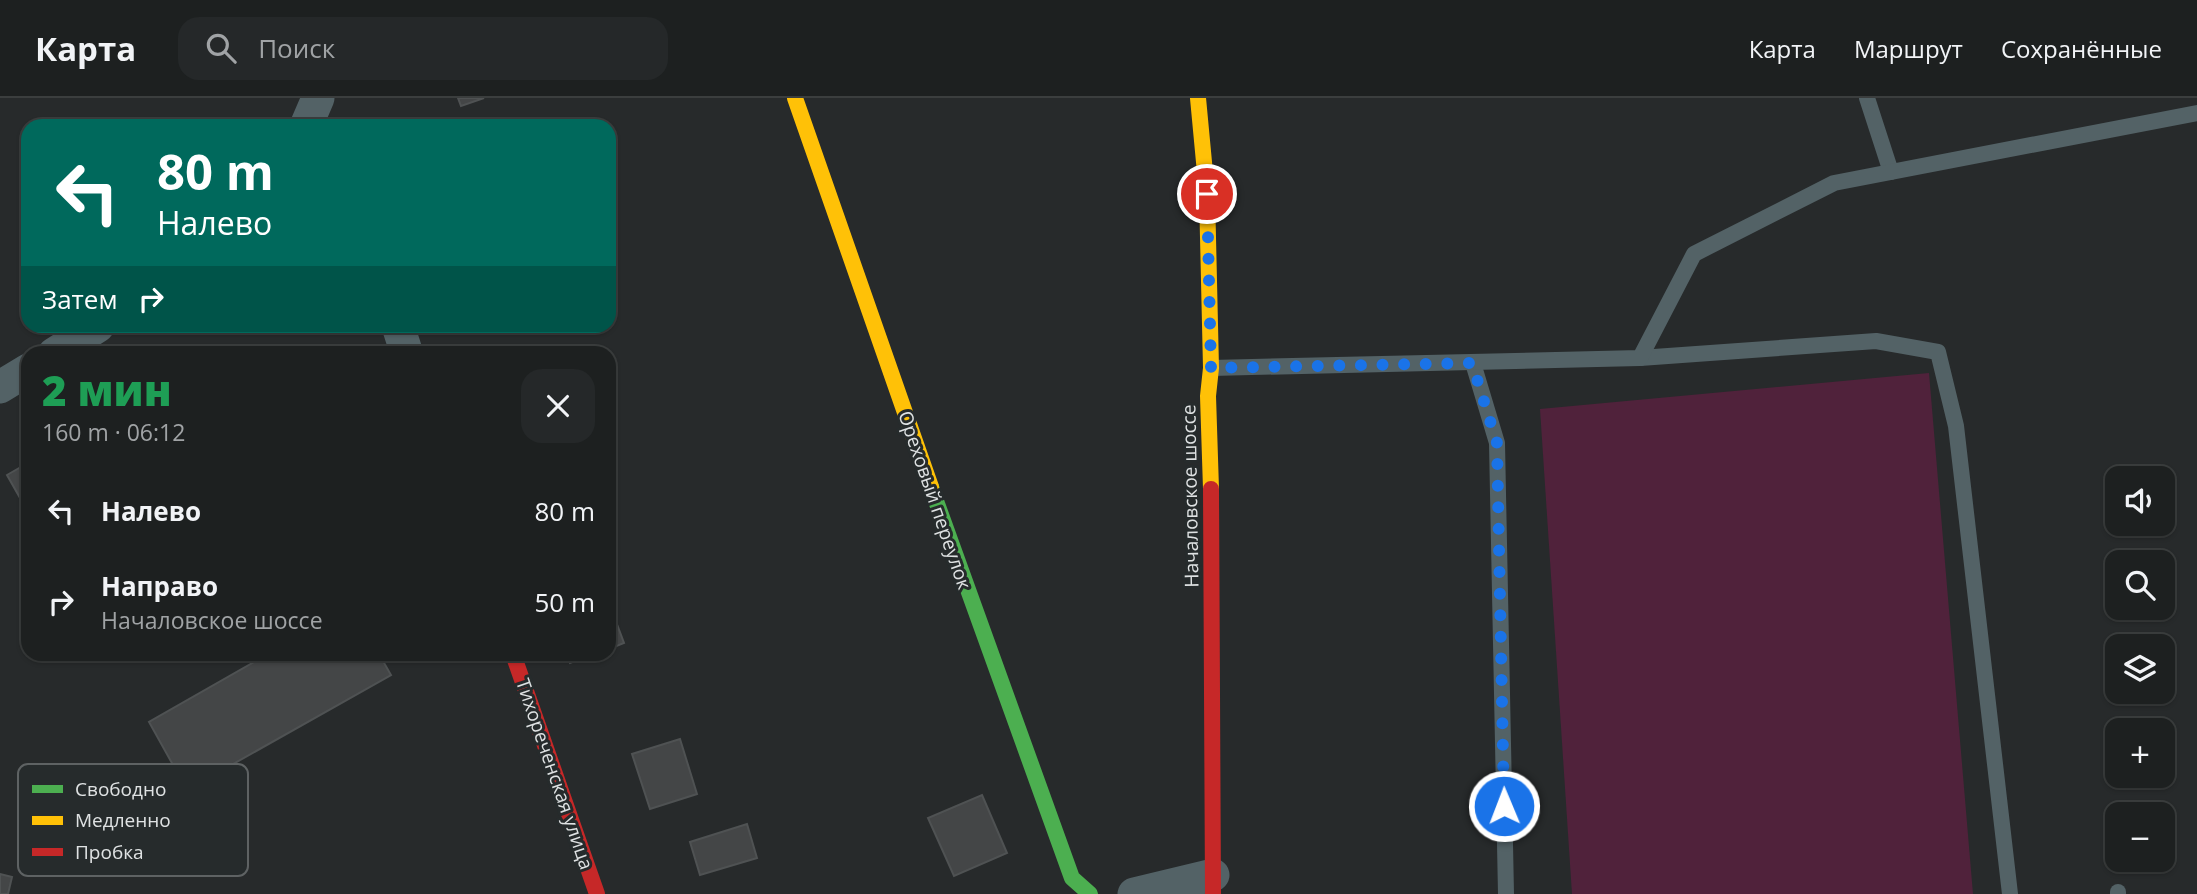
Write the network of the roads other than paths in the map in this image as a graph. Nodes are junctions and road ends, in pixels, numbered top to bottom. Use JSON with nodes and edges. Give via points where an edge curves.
{"nodes":[{"id":1,"x":318,"y":98,"type":"edge"},
{"id":2,"x":795,"y":98,"type":"edge"},
{"id":3,"x":1198,"y":98,"type":"edge"},
{"id":4,"x":1867,"y":98,"type":"edge"},
{"id":5,"x":2197,"y":113,"type":"edge"},
{"id":6,"x":309,"y":119,"type":"edge"},
{"id":7,"x":326,"y":119,"type":"edge"},
{"id":8,"x":1891,"y":172,"type":"junction"},
{"id":9,"x":87,"y":333,"type":"edge"},
{"id":10,"x":67,"y":346,"type":"edge"},
{"id":11,"x":1640,"y":358,"type":"junction"},
{"id":12,"x":1472,"y":363,"type":"junction"},
{"id":13,"x":1211,"y":368,"type":"junction"},
{"id":14,"x":21,"y":374,"type":"edge"},
{"id":15,"x":0,"y":387,"type":"edge"},
{"id":16,"x":515,"y":661,"type":"edge"},
{"id":17,"x":1213,"y":885,"type":"edge"},
{"id":18,"x":597,"y":894,"type":"edge"},
{"id":19,"x":1090,"y":894,"type":"edge"},
{"id":20,"x":1134,"y":894,"type":"edge"},
{"id":21,"x":1506,"y":894,"type":"edge"},
{"id":22,"x":2010,"y":894,"type":"edge"}],
"edges":[{"from":1,"to":6,"type":"street"},
{"from":1,"to":7,"type":"street"},
{"from":2,"to":19,"type":"street","name":"Ореховый переулок","via":[[1072,878]]},
{"from":3,"to":13,"type":"street","name":"Началовское шоссе","via":[[1207,194]]},
{"from":4,"to":8,"type":"lane"},
{"from":5,"to":8,"type":"lane"},
{"from":8,"to":11,"type":"lane","via":[[1834,183],[1694,254]]},
{"from":9,"to":10,"type":"street"},
{"from":11,"to":12,"type":"lane"},
{"from":11,"to":22,"type":"lane","via":[[1876,341],[1938,352],[1956,426]]},
{"from":12,"to":13,"type":"lane"},
{"from":12,"to":21,"type":"lane","via":[[1497,443]]},
{"from":13,"to":17,"type":"street","name":"Началовское шоссе"},
{"from":14,"to":15,"type":"street"},
{"from":16,"to":18,"type":"street","name":"Тихореченская улица"},
{"from":17,"to":20,"type":"street"}]}
